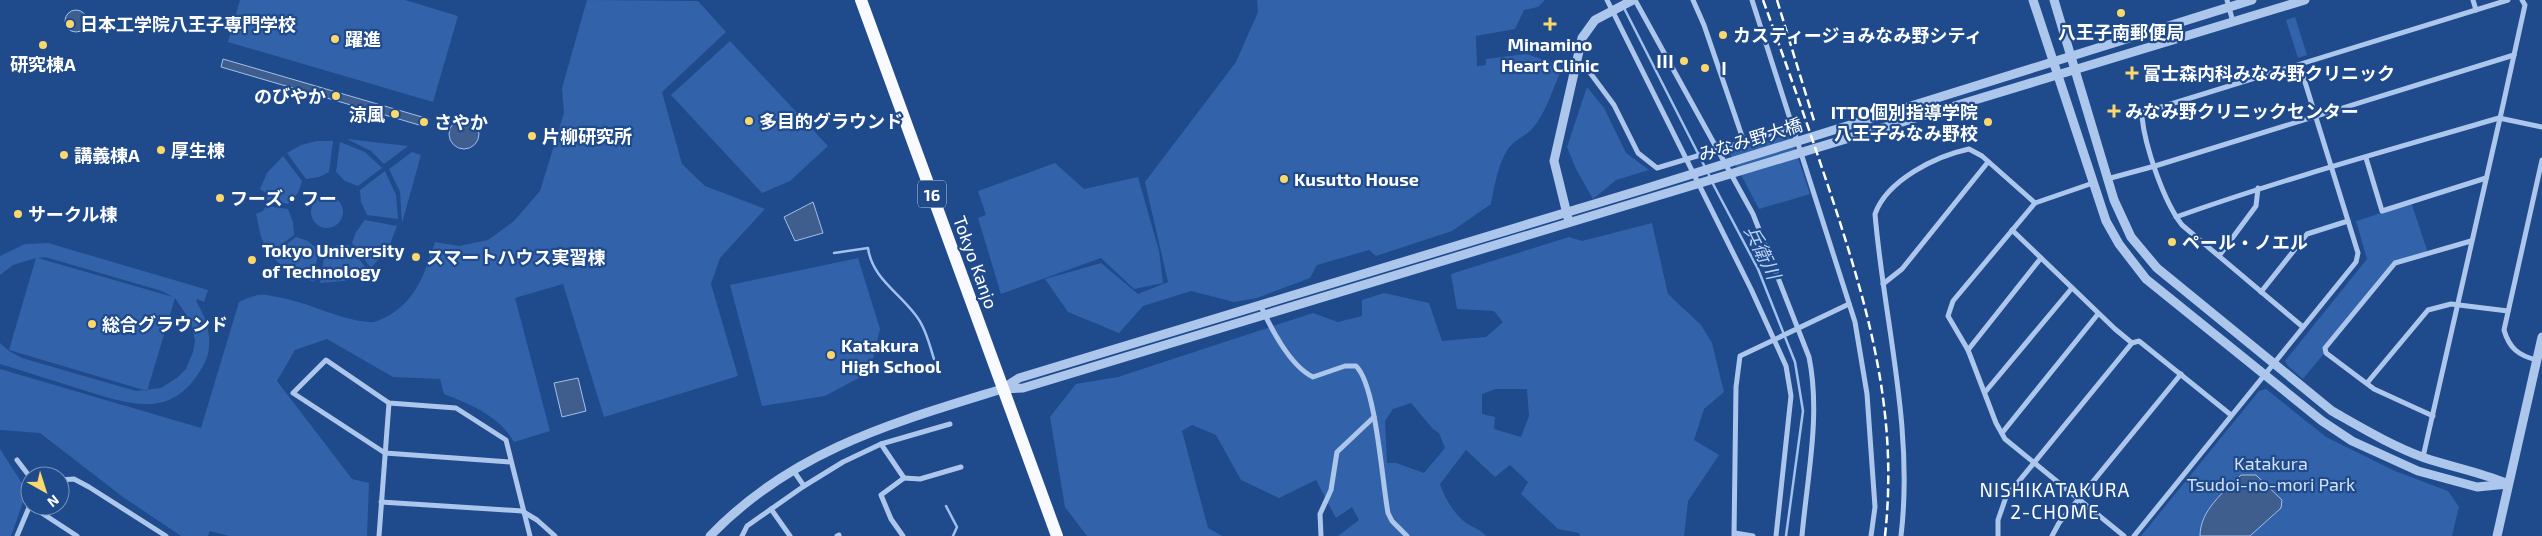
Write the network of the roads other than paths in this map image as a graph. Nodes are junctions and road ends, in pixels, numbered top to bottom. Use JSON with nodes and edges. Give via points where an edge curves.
{"nodes":[{"id":1,"x":861,"y":0,"type":"edge"},
{"id":2,"x":1607,"y":0,"type":"edge"},
{"id":3,"x":1693,"y":0,"type":"edge"},
{"id":4,"x":1752,"y":0,"type":"edge"},
{"id":5,"x":2033,"y":0,"type":"edge"},
{"id":6,"x":2054,"y":0,"type":"edge"},
{"id":7,"x":2252,"y":0,"type":"edge"},
{"id":8,"x":2304,"y":0,"type":"edge"},
{"id":9,"x":2472,"y":0,"type":"edge"},
{"id":10,"x":2508,"y":0,"type":"edge"},
{"id":11,"x":2522,"y":0,"type":"edge"},
{"id":12,"x":1631,"y":1,"type":"edge"},
{"id":13,"x":2228,"y":4,"type":"edge"},
{"id":14,"x":1614,"y":9,"type":"junction"},
{"id":15,"x":2476,"y":10,"type":"junction"},
{"id":16,"x":2233,"y":22,"type":"junction"},
{"id":17,"x":2070,"y":55,"type":"junction"},
{"id":18,"x":2514,"y":55,"type":"junction"},
{"id":19,"x":2053,"y":60,"type":"junction"},
{"id":20,"x":1575,"y":65,"type":"junction"},
{"id":21,"x":2300,"y":66,"type":"junction"},
{"id":22,"x":2074,"y":70,"type":"junction"},
{"id":23,"x":2058,"y":75,"type":"junction"},
{"id":24,"x":2316,"y":116,"type":"junction"},
{"id":25,"x":2499,"y":118,"type":"junction"},
{"id":26,"x":1794,"y":127,"type":"junction"},
{"id":27,"x":2542,"y":127,"type":"edge"},
{"id":28,"x":1744,"y":142,"type":"junction"},
{"id":29,"x":1717,"y":150,"type":"junction"},
{"id":30,"x":2366,"y":158,"type":"junction"},
{"id":31,"x":1689,"y":159,"type":"junction"},
{"id":32,"x":2542,"y":160,"type":"edge"},
{"id":33,"x":1988,"y":162,"type":"junction"},
{"id":34,"x":2155,"y":166,"type":"junction"},
{"id":35,"x":2332,"y":168,"type":"junction"},
{"id":36,"x":2486,"y":178,"type":"junction"},
{"id":37,"x":2107,"y":179,"type":"junction"},
{"id":38,"x":2093,"y":183,"type":"junction"},
{"id":39,"x":2258,"y":188,"type":"junction"},
{"id":40,"x":2035,"y":203,"type":"junction"},
{"id":41,"x":1567,"y":212,"type":"junction"},
{"id":42,"x":2176,"y":217,"type":"junction"},
{"id":43,"x":2348,"y":220,"type":"junction"},
{"id":44,"x":1570,"y":223,"type":"junction"},
{"id":45,"x":2012,"y":230,"type":"junction"},
{"id":46,"x":2471,"y":241,"type":"junction"},
{"id":47,"x":2218,"y":256,"type":"junction"},
{"id":48,"x":2041,"y":258,"type":"junction"},
{"id":49,"x":1883,"y":284,"type":"junction"},
{"id":50,"x":2072,"y":288,"type":"junction"},
{"id":51,"x":2260,"y":292,"type":"junction"},
{"id":52,"x":1260,"y":304,"type":"junction"},
{"id":53,"x":1849,"y":304,"type":"junction"},
{"id":54,"x":2460,"y":304,"type":"junction"},
{"id":55,"x":2508,"y":311,"type":"junction"},
{"id":56,"x":1264,"y":314,"type":"junction"},
{"id":57,"x":2098,"y":314,"type":"junction"},
{"id":58,"x":2303,"y":327,"type":"junction"},
{"id":59,"x":1798,"y":329,"type":"junction"},
{"id":60,"x":2542,"y":337,"type":"edge"},
{"id":61,"x":1778,"y":340,"type":"junction"},
{"id":62,"x":2132,"y":342,"type":"junction"},
{"id":63,"x":1968,"y":350,"type":"junction"},
{"id":64,"x":2537,"y":360,"type":"junction"},
{"id":65,"x":2273,"y":364,"type":"junction"},
{"id":66,"x":2181,"y":374,"type":"junction"},
{"id":67,"x":2264,"y":376,"type":"junction"},
{"id":68,"x":2366,"y":384,"type":"junction"},
{"id":69,"x":1002,"y":389,"type":"junction"},
{"id":70,"x":1986,"y":391,"type":"junction"},
{"id":71,"x":389,"y":403,"type":"junction"},
{"id":72,"x":2231,"y":415,"type":"junction"},
{"id":73,"x":2433,"y":416,"type":"junction"},
{"id":74,"x":1374,"y":417,"type":"junction"},
{"id":75,"x":950,"y":424,"type":"dead end"},
{"id":76,"x":2002,"y":433,"type":"junction"},
{"id":77,"x":881,"y":444,"type":"junction"},
{"id":78,"x":385,"y":453,"type":"junction"},
{"id":79,"x":2423,"y":457,"type":"junction"},
{"id":80,"x":17,"y":460,"type":"dead end"},
{"id":81,"x":511,"y":462,"type":"junction"},
{"id":82,"x":2034,"y":463,"type":"junction"},
{"id":83,"x":22,"y":466,"type":"edge"},
{"id":84,"x":960,"y":467,"type":"dead end"},
{"id":85,"x":793,"y":470,"type":"junction"},
{"id":86,"x":904,"y":478,"type":"junction"},
{"id":87,"x":70,"y":479,"type":"edge"},
{"id":88,"x":2508,"y":484,"type":"junction"},
{"id":89,"x":804,"y":486,"type":"junction"},
{"id":90,"x":2080,"y":498,"type":"junction"},
{"id":91,"x":381,"y":502,"type":"junction"},
{"id":92,"x":771,"y":509,"type":"junction"},
{"id":93,"x":522,"y":511,"type":"junction"},
{"id":94,"x":26,"y":516,"type":"edge"},
{"id":95,"x":47,"y":516,"type":"edge"},
{"id":96,"x":1735,"y":535,"type":"edge"},
{"id":97,"x":18,"y":536,"type":"edge"},
{"id":98,"x":77,"y":536,"type":"edge"},
{"id":99,"x":166,"y":536,"type":"edge"},
{"id":100,"x":378,"y":536,"type":"edge"},
{"id":101,"x":530,"y":536,"type":"edge"},
{"id":102,"x":555,"y":536,"type":"edge"},
{"id":103,"x":710,"y":536,"type":"edge"},
{"id":104,"x":742,"y":536,"type":"edge"},
{"id":105,"x":790,"y":536,"type":"edge"},
{"id":106,"x":903,"y":536,"type":"edge"},
{"id":107,"x":1056,"y":536,"type":"edge"},
{"id":108,"x":1321,"y":536,"type":"edge"},
{"id":109,"x":1407,"y":536,"type":"edge"},
{"id":110,"x":1753,"y":536,"type":"edge"},
{"id":111,"x":1776,"y":536,"type":"edge"},
{"id":112,"x":1802,"y":536,"type":"edge"},
{"id":113,"x":1871,"y":536,"type":"edge"},
{"id":114,"x":1901,"y":536,"type":"edge"},
{"id":115,"x":1998,"y":536,"type":"edge"},
{"id":116,"x":2052,"y":536,"type":"edge"},
{"id":117,"x":2124,"y":536,"type":"edge"},
{"id":118,"x":2134,"y":536,"type":"edge"},
{"id":119,"x":2497,"y":536,"type":"edge"}],
"edges":[{"from":1,"to":69,"type":"highway","name":"Tokyo Kanjo","number":"16"},
{"from":2,"to":14,"type":"street"},
{"from":3,"to":28,"type":"street"},
{"from":4,"to":26,"type":"street"},
{"from":5,"to":19,"type":"street"},
{"from":6,"to":17,"type":"street"},
{"from":7,"to":13,"type":"street","name":"みなみ野大橋"},
{"from":8,"to":16,"type":"street","name":"みなみ野大橋"},
{"from":9,"to":15,"type":"street"},
{"from":10,"to":15,"type":"street"},
{"from":11,"to":18,"type":"street","via":[[2525,5]]},
{"from":12,"to":14,"type":"street"},
{"from":12,"to":29,"type":"street"},
{"from":13,"to":16,"type":"street"},
{"from":13,"to":17,"type":"street","name":"みなみ野大橋"},
{"from":14,"to":20,"type":"street","via":[[1588,27]]},
{"from":14,"to":31,"type":"street"},
{"from":15,"to":21,"type":"street"},
{"from":16,"to":22,"type":"street","name":"みなみ野大橋"},
{"from":17,"to":19,"type":"street","name":"みなみ野大橋"},
{"from":17,"to":22,"type":"street"},
{"from":18,"to":24,"type":"street"},
{"from":18,"to":25,"type":"street"},
{"from":19,"to":23,"type":"street"},
{"from":19,"to":41,"type":"street","name":"みなみ野大橋"},
{"from":20,"to":31,"type":"street","via":[[1586,68],[1611,101],[1639,155],[1659,168]]},
{"from":20,"to":41,"type":"street","via":[[1554,161]]},
{"from":21,"to":24,"type":"street"},
{"from":21,"to":34,"type":"street","via":[[2145,112],[2142,122]]},
{"from":22,"to":23,"type":"street","name":"みなみ野大橋"},
{"from":22,"to":37,"type":"street"},
{"from":23,"to":38,"type":"street"},
{"from":23,"to":44,"type":"street","name":"みなみ野大橋"},
{"from":24,"to":34,"type":"street"},
{"from":24,"to":35,"type":"street"},
{"from":25,"to":27,"type":"street"},
{"from":25,"to":30,"type":"street"},
{"from":25,"to":36,"type":"street"},
{"from":26,"to":28,"type":"street"},
{"from":26,"to":53,"type":"street"},
{"from":28,"to":29,"type":"street"},
{"from":29,"to":31,"type":"street"},
{"from":29,"to":59,"type":"street","via":[[1752,214]]},
{"from":30,"to":35,"type":"street"},
{"from":30,"to":36,"type":"street","via":[[2382,211]]},
{"from":31,"to":61,"type":"street"},
{"from":32,"to":55,"type":"street"},
{"from":33,"to":40,"type":"street"},
{"from":33,"to":49,"type":"street","via":[[1902,269]]},
{"from":33,"to":49,"type":"street","via":[[1969,149],[1950,154],[1921,167],[1883,199],[1875,214]]},
{"from":34,"to":37,"type":"street"},
{"from":34,"to":42,"type":"street"},
{"from":35,"to":39,"type":"street"},
{"from":35,"to":43,"type":"street"},
{"from":36,"to":46,"type":"street"},
{"from":37,"to":65,"type":"street","via":[[2120,216],[2143,253]]},
{"from":38,"to":40,"type":"street"},
{"from":38,"to":67,"type":"street","via":[[2106,221],[2131,263],[2152,285]]},
{"from":39,"to":42,"type":"street"},
{"from":39,"to":47,"type":"street","via":[[2256,206]]},
{"from":40,"to":45,"type":"street"},
{"from":41,"to":44,"type":"street"},
{"from":41,"to":52,"type":"street","name":"みなみ野大橋"},
{"from":42,"to":47,"type":"street"},
{"from":43,"to":51,"type":"street","via":[[2308,234]]},
{"from":43,"to":58,"type":"street","via":[[2358,253],[2356,262]]},
{"from":44,"to":56,"type":"street","name":"みなみ野大橋"},
{"from":45,"to":48,"type":"street"},
{"from":45,"to":63,"type":"street","via":[[1949,309],[1948,316]]},
{"from":46,"to":54,"type":"street"},
{"from":46,"to":68,"type":"street","via":[[2392,265],[2325,348],[2326,354]]},
{"from":47,"to":51,"type":"street"},
{"from":48,"to":50,"type":"street"},
{"from":48,"to":63,"type":"street"},
{"from":49,"to":114,"type":"street","via":[[1901,400],[1904,482]]},
{"from":50,"to":57,"type":"street"},
{"from":50,"to":70,"type":"street"},
{"from":51,"to":58,"type":"street"},
{"from":52,"to":56,"type":"street"},
{"from":52,"to":69,"type":"street","name":"みなみ野大橋","via":[[1019,378]]},
{"from":53,"to":59,"type":"street"},
{"from":53,"to":113,"type":"street","via":[[1867,394],[1875,507]]},
{"from":54,"to":55,"type":"street"},
{"from":54,"to":68,"type":"street","via":[[2428,310]]},
{"from":54,"to":73,"type":"street"},
{"from":55,"to":64,"type":"street","via":[[2504,330],[2508,343],[2524,357]]},
{"from":56,"to":69,"type":"street","name":"みなみ野大橋","via":[[1023,388]]},
{"from":56,"to":74,"type":"street","via":[[1304,372],[1313,377],[1345,366],[1356,366],[1363,373]]},
{"from":57,"to":62,"type":"street"},
{"from":57,"to":76,"type":"street"},
{"from":58,"to":65,"type":"street"},
{"from":59,"to":61,"type":"street"},
{"from":59,"to":112,"type":"street","via":[[1809,357],[1814,392]]},
{"from":60,"to":64,"type":"street"},
{"from":61,"to":96,"type":"street","via":[[1740,356],[1736,387]]},
{"from":61,"to":111,"type":"street","via":[[1790,396]]},
{"from":62,"to":66,"type":"street","via":[[2139,340]]},
{"from":62,"to":82,"type":"street"},
{"from":63,"to":70,"type":"street"},
{"from":64,"to":88,"type":"street"},
{"from":65,"to":67,"type":"street"},
{"from":65,"to":79,"type":"street","via":[[2332,410],[2376,436]]},
{"from":66,"to":72,"type":"street"},
{"from":66,"to":90,"type":"street"},
{"from":67,"to":72,"type":"street"},
{"from":67,"to":88,"type":"street","via":[[2322,421],[2385,458],[2477,487]]},
{"from":68,"to":73,"type":"street"},
{"from":69,"to":85,"type":"street","via":[[870,432]]},
{"from":69,"to":107,"type":"highway","name":"Tokyo Kanjo","number":"16"},
{"from":70,"to":76,"type":"street"},
{"from":71,"to":78,"type":"street"},
{"from":71,"to":78,"type":"street","via":[[326,360],[293,393]]},
{"from":71,"to":81,"type":"street","via":[[456,408],[506,440]]},
{"from":72,"to":118,"type":"street"},
{"from":73,"to":79,"type":"street"},
{"from":74,"to":108,"type":"street","via":[[1337,452],[1331,490],[1320,514]]},
{"from":74,"to":109,"type":"street","via":[[1388,513]]},
{"from":75,"to":77,"type":"street"},
{"from":76,"to":82,"type":"street"},
{"from":77,"to":86,"type":"street"},
{"from":77,"to":89,"type":"street"},
{"from":78,"to":81,"type":"street"},
{"from":78,"to":91,"type":"street"},
{"from":79,"to":88,"type":"street","via":[[2482,473]]},
{"from":80,"to":83,"type":"street"},
{"from":81,"to":93,"type":"street"},
{"from":82,"to":90,"type":"street"},
{"from":82,"to":115,"type":"street","via":[[2006,497],[1998,520]]},
{"from":84,"to":86,"type":"street","via":[[920,479]]},
{"from":85,"to":89,"type":"street"},
{"from":85,"to":103,"type":"street","via":[[734,513]]},
{"from":86,"to":106,"type":"street","via":[[881,495],[891,519]]},
{"from":87,"to":99,"type":"street","via":[[90,487]]},
{"from":88,"to":119,"type":"street"},
{"from":89,"to":92,"type":"street"},
{"from":90,"to":116,"type":"street"},
{"from":90,"to":117,"type":"street"},
{"from":91,"to":93,"type":"street"},
{"from":91,"to":100,"type":"street"},
{"from":92,"to":104,"type":"street","via":[[747,526]]},
{"from":92,"to":105,"type":"street"},
{"from":93,"to":101,"type":"street"},
{"from":93,"to":102,"type":"street"},
{"from":94,"to":97,"type":"street"},
{"from":95,"to":98,"type":"street"},
{"from":96,"to":110,"type":"street"}]}
